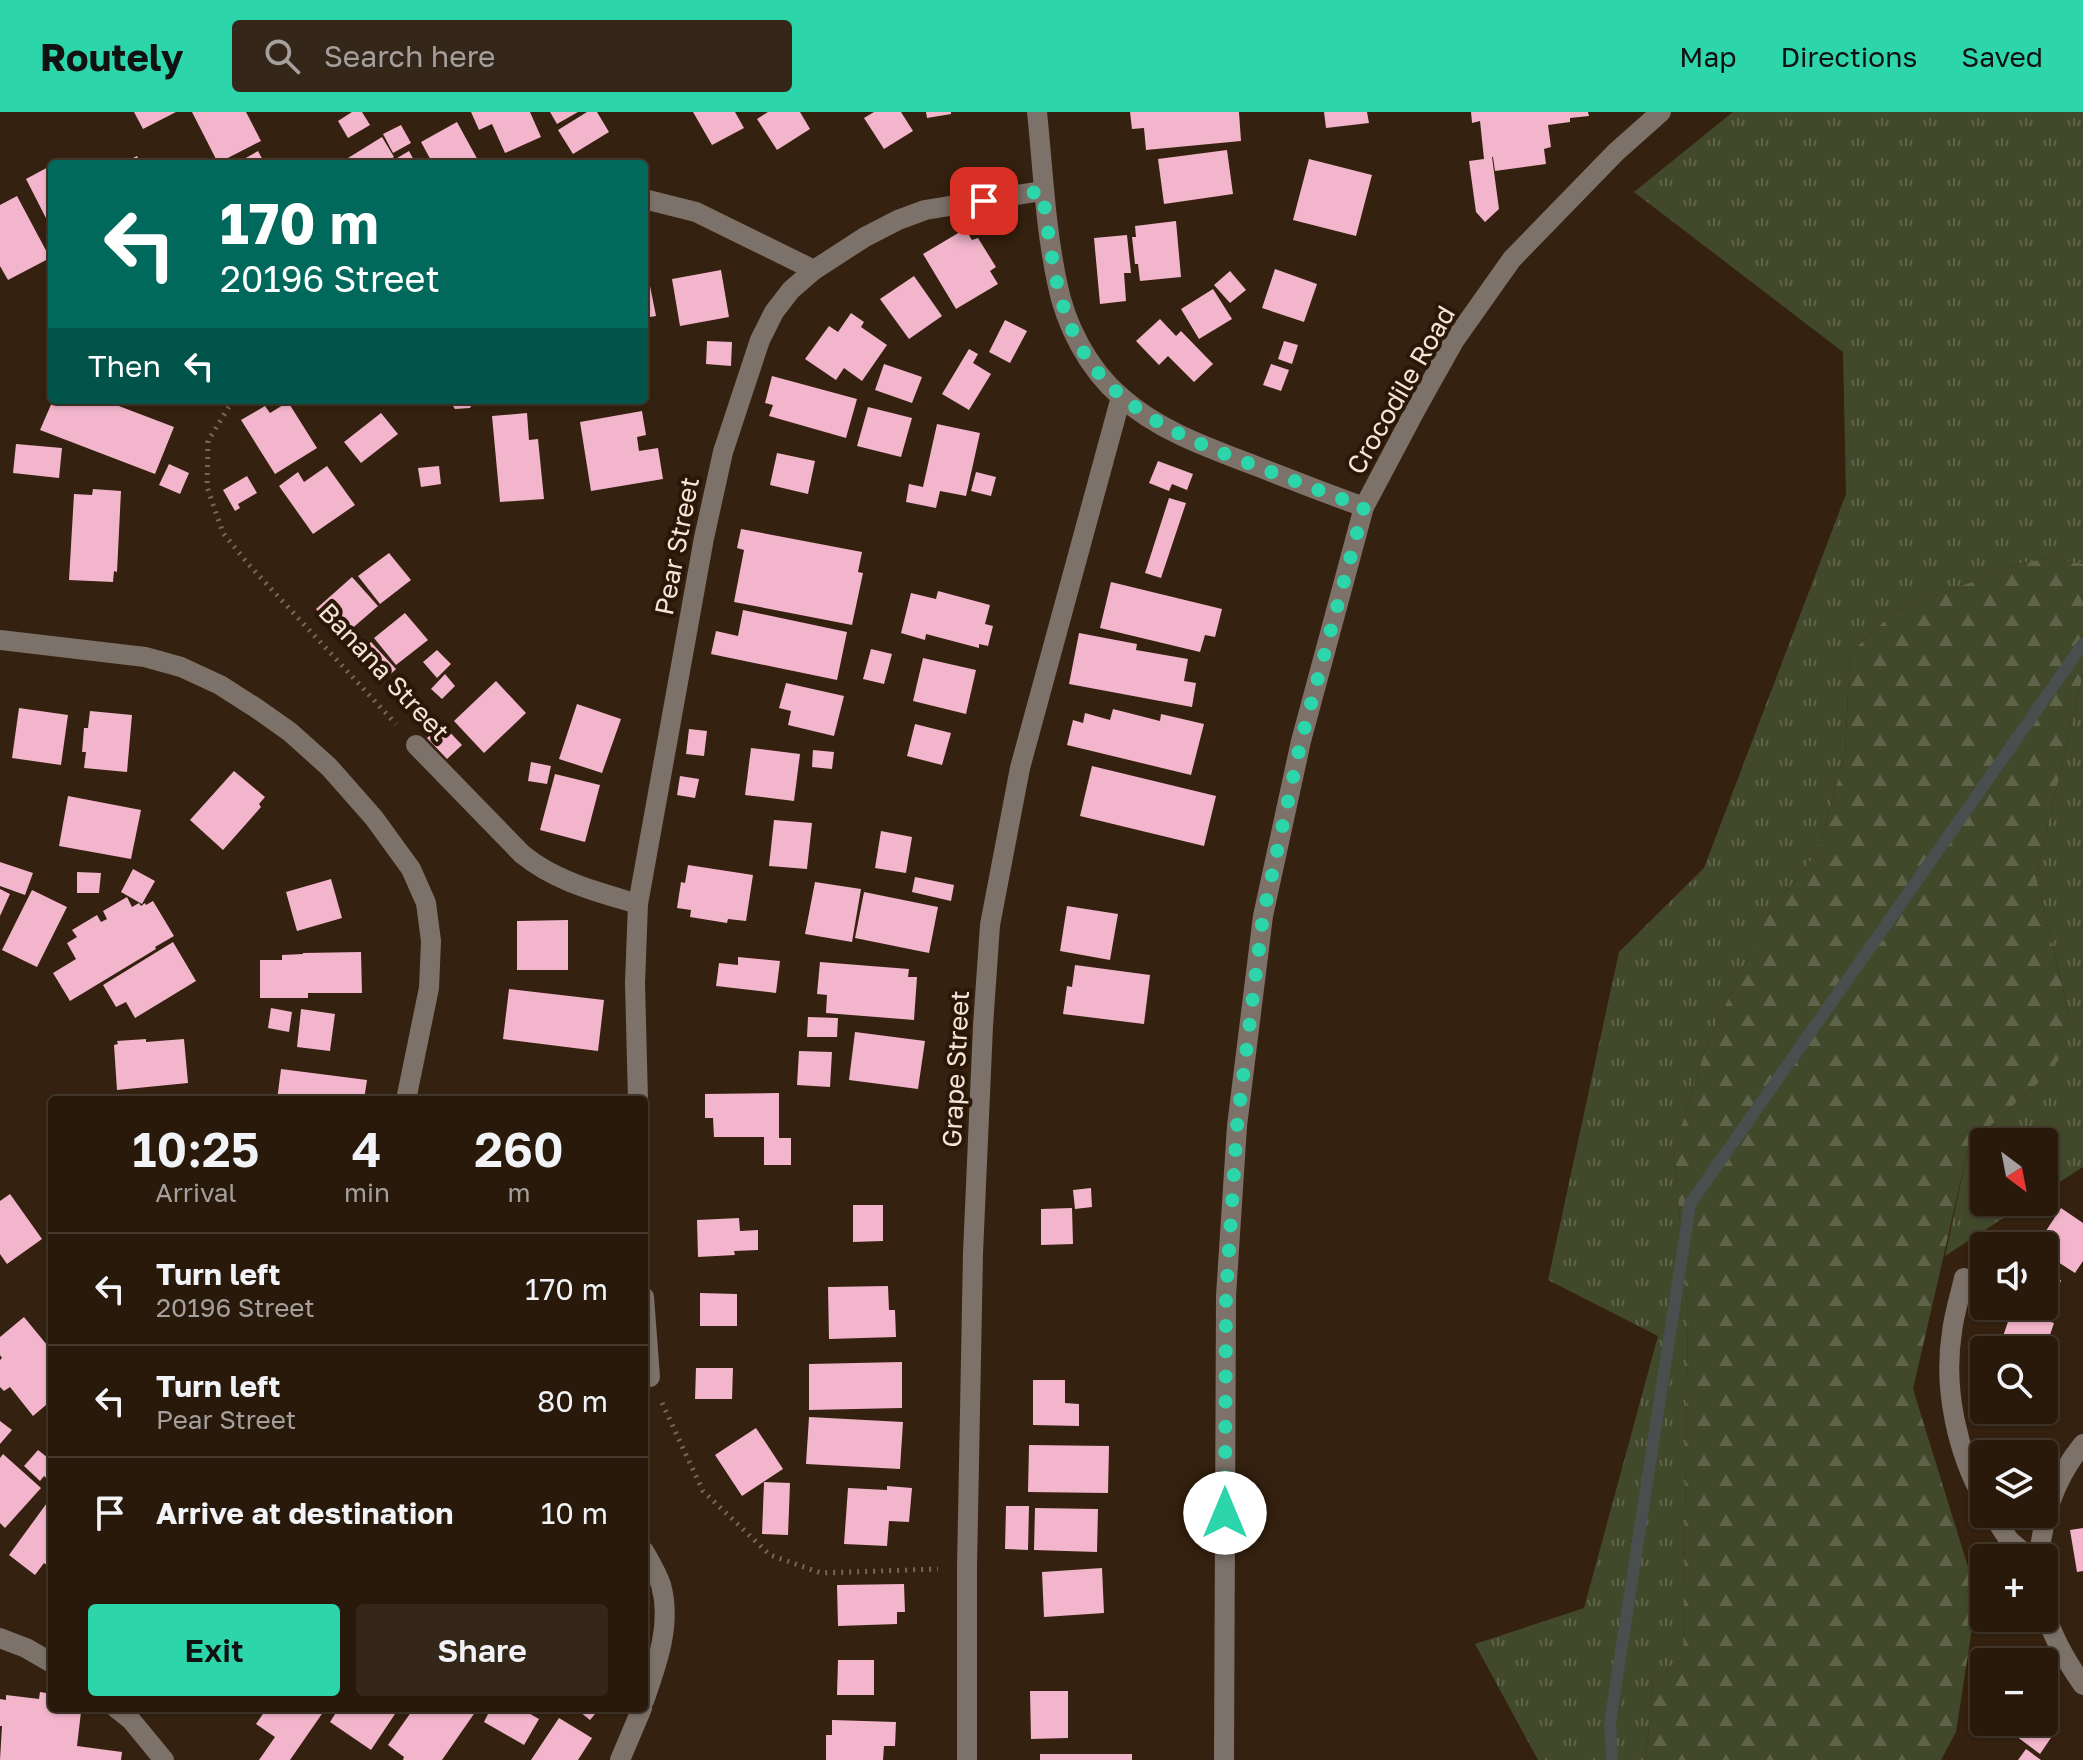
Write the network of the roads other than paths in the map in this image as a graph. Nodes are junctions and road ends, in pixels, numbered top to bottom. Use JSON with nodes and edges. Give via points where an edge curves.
{"nodes":[{"id":1,"x":1037,"y":112,"type":"edge"},
{"id":2,"x":1661,"y":112,"type":"edge"},
{"id":3,"x":1042,"y":191,"type":"junction"},
{"id":4,"x":648,"y":199,"type":"edge"},
{"id":5,"x":814,"y":270,"type":"junction"},
{"id":6,"x":1121,"y":397,"type":"junction"},
{"id":7,"x":1364,"y":507,"type":"junction"},
{"id":8,"x":0,"y":640,"type":"edge"},
{"id":9,"x":416,"y":745,"type":"road end"},
{"id":10,"x":638,"y":904,"type":"junction"},
{"id":11,"x":407,"y":1096,"type":"edge"},
{"id":12,"x":638,"y":1096,"type":"edge"},
{"id":13,"x":1964,"y":1278,"type":"dead end"},
{"id":14,"x":648,"y":1350,"type":"edge"},
{"id":15,"x":650,"y":1377,"type":"road end"},
{"id":16,"x":2083,"y":1444,"type":"edge"},
{"id":17,"x":1970,"y":1469,"type":"edge"},
{"id":18,"x":2001,"y":1528,"type":"edge"},
{"id":19,"x":2014,"y":1544,"type":"edge"},
{"id":20,"x":2040,"y":1544,"type":"edge"},
{"id":21,"x":648,"y":1558,"type":"edge"},
{"id":22,"x":2052,"y":1632,"type":"edge"},
{"id":23,"x":0,"y":1638,"type":"edge"},
{"id":24,"x":48,"y":1661,"type":"edge"},
{"id":25,"x":2083,"y":1685,"type":"edge"},
{"id":26,"x":648,"y":1690,"type":"edge"},
{"id":27,"x":121,"y":1712,"type":"edge"},
{"id":28,"x":640,"y":1712,"type":"edge"},
{"id":29,"x":164,"y":1760,"type":"edge"},
{"id":30,"x":620,"y":1760,"type":"edge"},
{"id":31,"x":967,"y":1760,"type":"edge"},
{"id":32,"x":1224,"y":1760,"type":"edge"}],
"edges":[{"from":1,"to":3,"type":"street"},
{"from":2,"to":7,"type":"street","name":"Crocodile Road","via":[[1512,259],[1454,341]]},
{"from":3,"to":5,"type":"street","name":"Pear Street","via":[[925,210],[865,237]]},
{"from":3,"to":6,"type":"street","via":[[1057,284],[1073,332]]},
{"from":4,"to":5,"type":"street","via":[[696,212]]},
{"from":5,"to":10,"type":"street","name":"Pear Street","via":[[774,312],[760,340],[723,452]]},
{"from":6,"to":7,"type":"street","via":[[1201,445]]},
{"from":6,"to":31,"type":"street","name":"Grape Street","via":[[1020,768],[990,925],[973,1253]]},
{"from":7,"to":32,"type":"street","name":"Crocodile Road","via":[[1301,741],[1263,916],[1237,1126],[1226,1296]]},
{"from":8,"to":11,"type":"street","via":[[145,657],[181,667],[256,708],[329,767],[411,869],[426,903],[429,988]]},
{"from":9,"to":10,"type":"street","name":"Banana Street","via":[[535,865]]},
{"from":10,"to":12,"type":"street","name":"Pear Street"},
{"from":13,"to":17,"type":"street","via":[[1951,1334],[1950,1390]]},
{"from":14,"to":15,"type":"street"},
{"from":16,"to":20,"type":"street","via":[[2058,1483]]},
{"from":18,"to":19,"type":"street"},
{"from":21,"to":26,"type":"street","via":[[665,1606]]},
{"from":22,"to":25,"type":"street"},
{"from":23,"to":24,"type":"street"},
{"from":27,"to":29,"type":"street"},
{"from":28,"to":30,"type":"street"}]}
